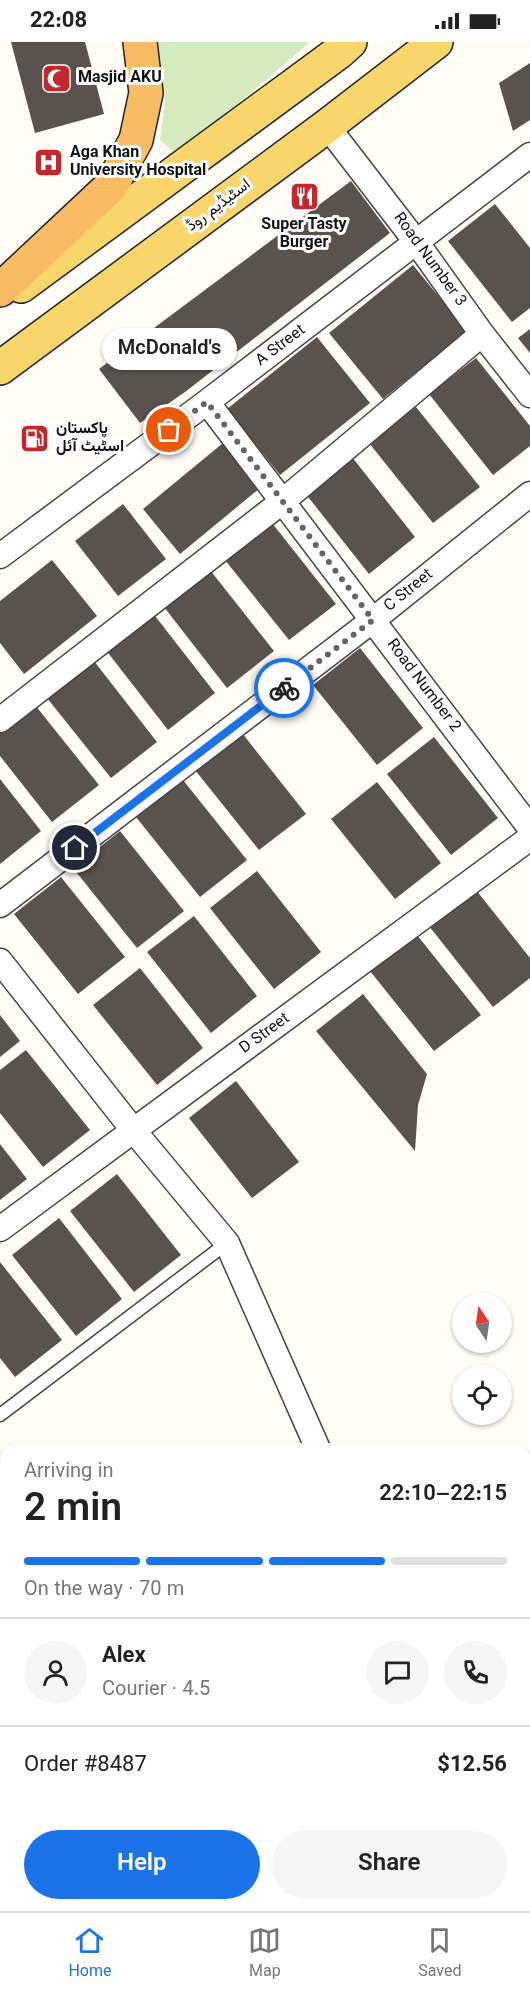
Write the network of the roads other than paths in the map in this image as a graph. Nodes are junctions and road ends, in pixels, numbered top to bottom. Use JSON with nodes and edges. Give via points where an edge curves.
{"nodes":[{"id":1,"x":140,"y":42,"type":"edge"},
{"id":2,"x":350,"y":42,"type":"edge"},
{"id":3,"x":436,"y":42,"type":"edge"},
{"id":4,"x":327,"y":126,"type":"junction"},
{"id":5,"x":530,"y":155,"type":"edge"},
{"id":6,"x":417,"y":243,"type":"junction"},
{"id":7,"x":0,"y":290,"type":"edge"},
{"id":8,"x":0,"y":301,"type":"edge"},
{"id":9,"x":482,"y":334,"type":"junction"},
{"id":10,"x":0,"y":368,"type":"edge"},
{"id":11,"x":530,"y":395,"type":"edge"},
{"id":12,"x":207,"y":402,"type":"junction"},
{"id":13,"x":530,"y":494,"type":"edge"},
{"id":14,"x":283,"y":501,"type":"junction"},
{"id":15,"x":0,"y":556,"type":"edge"},
{"id":16,"x":373,"y":620,"type":"junction"},
{"id":17,"x":0,"y":720,"type":"edge"},
{"id":18,"x":530,"y":828,"type":"edge"},
{"id":19,"x":530,"y":838,"type":"edge"},
{"id":20,"x":0,"y":905,"type":"edge"},
{"id":21,"x":0,"y":961,"type":"edge"},
{"id":22,"x":134,"y":1131,"type":"junction"},
{"id":23,"x":0,"y":1229,"type":"edge"},
{"id":24,"x":227,"y":1243,"type":"junction"},
{"id":25,"x":0,"y":1415,"type":"edge"},
{"id":26,"x":310,"y":1443,"type":"edge"}],
"edges":[{"from":1,"to":7,"type":"highway","via":[[146,93],[136,140],[111,186]]},
{"from":2,"to":8,"type":"main road"},
{"from":3,"to":4,"type":"main road","name":"اسٹیڈیم روڈ"},
{"from":4,"to":6,"type":"street","name":"Road Number 3"},
{"from":4,"to":10,"type":"main road","name":"اسٹیڈیم روڈ"},
{"from":5,"to":6,"type":"street","name":"A Street"},
{"from":6,"to":9,"type":"street","name":"Road Number 3"},
{"from":6,"to":12,"type":"street","name":"A Street"},
{"from":9,"to":11,"type":"street","name":"Road Number 3"},
{"from":9,"to":14,"type":"street"},
{"from":12,"to":14,"type":"street","name":"Road Number 2"},
{"from":12,"to":15,"type":"street","name":"A Street"},
{"from":13,"to":16,"type":"street","name":"C Street"},
{"from":14,"to":16,"type":"street","name":"Road Number 2"},
{"from":14,"to":17,"type":"street"},
{"from":16,"to":18,"type":"street","name":"Road Number 2"},
{"from":16,"to":20,"type":"street","name":"C Street"},
{"from":19,"to":22,"type":"street","name":"D Street"},
{"from":21,"to":22,"type":"street"},
{"from":22,"to":23,"type":"street","name":"D Street"},
{"from":22,"to":24,"type":"street"},
{"from":24,"to":25,"type":"lane"},
{"from":24,"to":26,"type":"street"}]}
